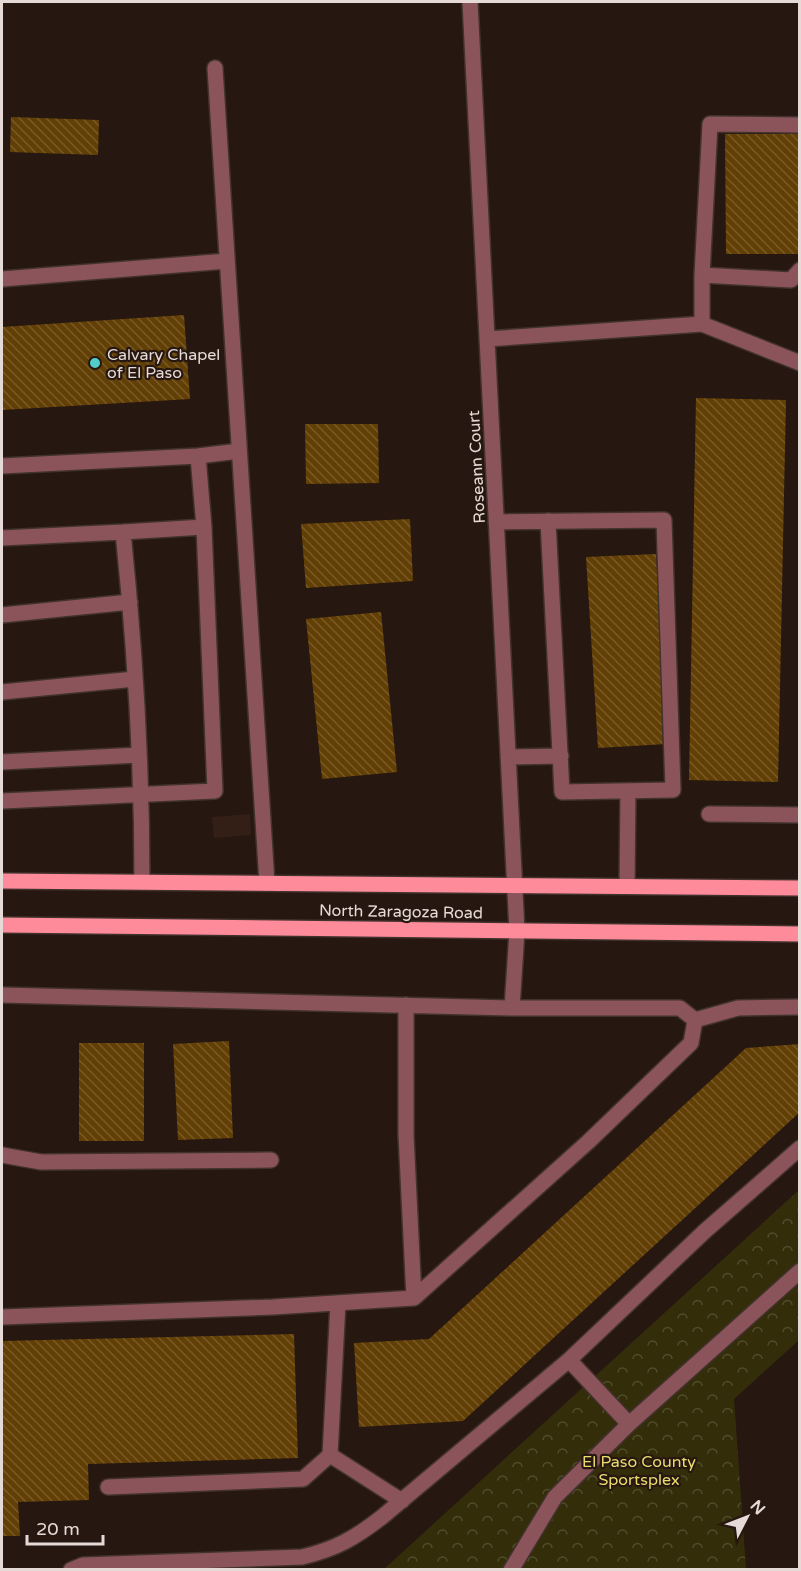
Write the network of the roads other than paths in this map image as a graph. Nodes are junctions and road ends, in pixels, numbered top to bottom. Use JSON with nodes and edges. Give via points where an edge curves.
{"nodes":[{"id":1,"x":470,"y":2,"type":"edge"},
{"id":2,"x":215,"y":68,"type":"dead end"},
{"id":3,"x":800,"y":125,"type":"edge"},
{"id":4,"x":227,"y":261,"type":"junction"},
{"id":5,"x":702,"y":275,"type":"junction"},
{"id":6,"x":2,"y":279,"type":"edge"},
{"id":7,"x":797,"y":279,"type":"edge"},
{"id":8,"x":702,"y":324,"type":"junction"},
{"id":9,"x":487,"y":339,"type":"junction"},
{"id":10,"x":800,"y":363,"type":"edge"},
{"id":11,"x":239,"y":452,"type":"junction"},
{"id":12,"x":198,"y":456,"type":"junction"},
{"id":13,"x":2,"y":466,"type":"edge"},
{"id":14,"x":548,"y":521,"type":"junction"},
{"id":15,"x":496,"y":522,"type":"junction"},
{"id":16,"x":204,"y":527,"type":"junction"},
{"id":17,"x":123,"y":532,"type":"junction"},
{"id":18,"x":2,"y":538,"type":"edge"},
{"id":19,"x":130,"y":602,"type":"junction"},
{"id":20,"x":2,"y":615,"type":"edge"},
{"id":21,"x":135,"y":680,"type":"junction"},
{"id":22,"x":2,"y":692,"type":"edge"},
{"id":23,"x":139,"y":755,"type":"junction"},
{"id":24,"x":561,"y":756,"type":"junction"},
{"id":25,"x":508,"y":757,"type":"junction"},
{"id":26,"x":2,"y":762,"type":"edge"},
{"id":27,"x":628,"y":791,"type":"junction"},
{"id":28,"x":141,"y":794,"type":"junction"},
{"id":29,"x":2,"y":801,"type":"edge"},
{"id":30,"x":709,"y":814,"type":"dead end"},
{"id":31,"x":800,"y":815,"type":"edge"},
{"id":32,"x":2,"y":881,"type":"edge"},
{"id":33,"x":142,"y":882,"type":"junction"},
{"id":34,"x":267,"y":883,"type":"junction"},
{"id":35,"x":515,"y":885,"type":"junction"},
{"id":36,"x":627,"y":886,"type":"junction"},
{"id":37,"x":800,"y":888,"type":"edge"},
{"id":38,"x":2,"y":925,"type":"edge"},
{"id":39,"x":517,"y":931,"type":"junction"},
{"id":40,"x":800,"y":934,"type":"edge"},
{"id":41,"x":2,"y":995,"type":"edge"},
{"id":42,"x":406,"y":1005,"type":"junction"},
{"id":43,"x":800,"y":1007,"type":"edge"},
{"id":44,"x":512,"y":1008,"type":"junction"},
{"id":45,"x":695,"y":1020,"type":"junction"},
{"id":46,"x":800,"y":1148,"type":"edge"},
{"id":47,"x":2,"y":1155,"type":"edge"},
{"id":48,"x":271,"y":1160,"type":"dead end"},
{"id":49,"x":800,"y":1271,"type":"edge"},
{"id":50,"x":414,"y":1298,"type":"junction"},
{"id":51,"x":338,"y":1303,"type":"junction"},
{"id":52,"x":2,"y":1317,"type":"edge"},
{"id":53,"x":569,"y":1360,"type":"junction"},
{"id":54,"x":629,"y":1425,"type":"junction"},
{"id":55,"x":330,"y":1455,"type":"junction"},
{"id":56,"x":108,"y":1487,"type":"dead end"},
{"id":57,"x":402,"y":1501,"type":"junction"},
{"id":58,"x":71,"y":1569,"type":"edge"},
{"id":59,"x":511,"y":1569,"type":"edge"}],
"edges":[{"from":1,"to":9,"type":"street","name":"Roseann Court"},
{"from":2,"to":4,"type":"street"},
{"from":3,"to":5,"type":"street","via":[[710,124]]},
{"from":4,"to":6,"type":"street"},
{"from":4,"to":11,"type":"street"},
{"from":5,"to":7,"type":"street"},
{"from":5,"to":8,"type":"street"},
{"from":8,"to":9,"type":"street"},
{"from":8,"to":10,"type":"street"},
{"from":9,"to":15,"type":"street","name":"Roseann Court"},
{"from":11,"to":12,"type":"street"},
{"from":11,"to":34,"type":"street"},
{"from":12,"to":13,"type":"street"},
{"from":12,"to":16,"type":"street"},
{"from":14,"to":15,"type":"street"},
{"from":14,"to":24,"type":"street"},
{"from":14,"to":27,"type":"street","via":[[664,520],[673,790]]},
{"from":15,"to":25,"type":"street","name":"Roseann Court"},
{"from":16,"to":17,"type":"street"},
{"from":16,"to":28,"type":"street","via":[[215,791]]},
{"from":17,"to":18,"type":"street"},
{"from":17,"to":19,"type":"street"},
{"from":19,"to":20,"type":"street"},
{"from":19,"to":21,"type":"street"},
{"from":21,"to":22,"type":"street"},
{"from":21,"to":23,"type":"street"},
{"from":23,"to":26,"type":"street"},
{"from":23,"to":28,"type":"street"},
{"from":24,"to":25,"type":"street"},
{"from":24,"to":27,"type":"street","via":[[562,792]]},
{"from":25,"to":35,"type":"street","name":"Roseann Court"},
{"from":27,"to":36,"type":"street"},
{"from":28,"to":29,"type":"street"},
{"from":28,"to":33,"type":"street"},
{"from":30,"to":31,"type":"street"},
{"from":32,"to":33,"type":"main road","name":"North Zaragoza Road"},
{"from":33,"to":34,"type":"main road","name":"North Zaragoza Road"},
{"from":34,"to":35,"type":"main road","name":"North Zaragoza Road"},
{"from":35,"to":36,"type":"main road","name":"North Zaragoza Road"},
{"from":35,"to":39,"type":"street","name":"Roseann Court"},
{"from":36,"to":37,"type":"main road","name":"North Zaragoza Road"},
{"from":38,"to":39,"type":"main road","name":"North Zaragoza Road"},
{"from":39,"to":40,"type":"main road","name":"North Zaragoza Road"},
{"from":39,"to":44,"type":"street","name":"Roseann Court"},
{"from":41,"to":42,"type":"street"},
{"from":42,"to":44,"type":"street"},
{"from":42,"to":50,"type":"street","via":[[406,1135]]},
{"from":43,"to":45,"type":"street","via":[[738,1008]]},
{"from":44,"to":45,"type":"street","via":[[680,1008]]},
{"from":45,"to":50,"type":"street","via":[[691,1043],[588,1142]]},
{"from":46,"to":53,"type":"street","via":[[705,1231]]},
{"from":47,"to":48,"type":"street","via":[[42,1162]]},
{"from":49,"to":54,"type":"street"},
{"from":50,"to":51,"type":"street"},
{"from":51,"to":52,"type":"street"},
{"from":51,"to":55,"type":"street"},
{"from":53,"to":54,"type":"street"},
{"from":53,"to":57,"type":"street"},
{"from":54,"to":59,"type":"street","via":[[555,1497]]},
{"from":55,"to":56,"type":"street","via":[[303,1479]]},
{"from":55,"to":57,"type":"street"},
{"from":57,"to":58,"type":"street","via":[[356,1537],[330,1550],[302,1557],[82,1565]]}]}
